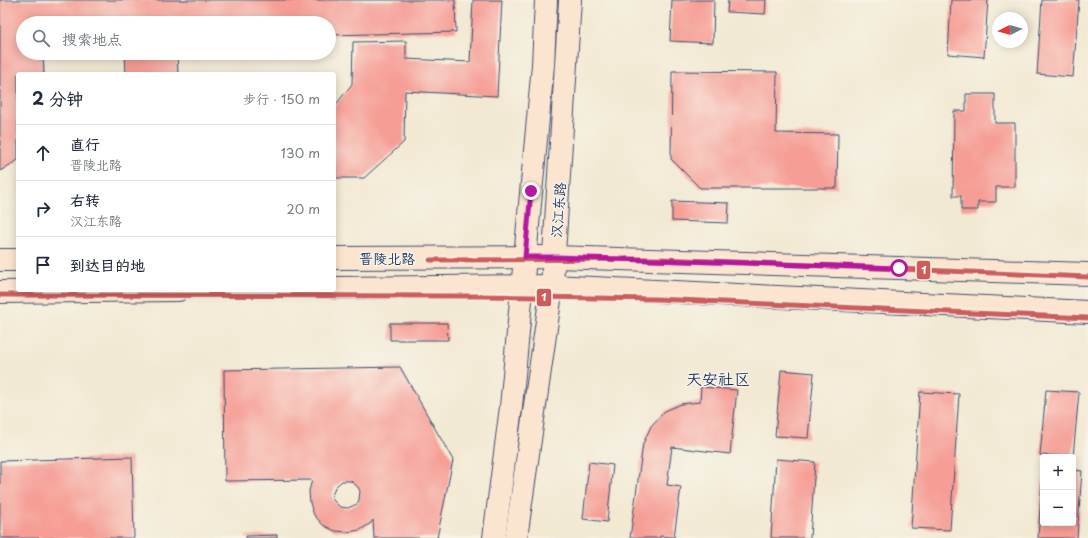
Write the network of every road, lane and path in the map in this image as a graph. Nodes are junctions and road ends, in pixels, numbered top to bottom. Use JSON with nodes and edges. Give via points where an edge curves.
{"nodes":[{"id":1,"x":546,"y":0,"type":"edge"},
{"id":2,"x":570,"y":0,"type":"edge"},
{"id":3,"x":525,"y":257,"type":"junction"},
{"id":4,"x":555,"y":257,"type":"junction"},
{"id":5,"x":336,"y":258,"type":"edge"},
{"id":6,"x":0,"y":260,"type":"edge"},
{"id":7,"x":16,"y":260,"type":"edge"},
{"id":8,"x":1088,"y":274,"type":"edge"},
{"id":9,"x":522,"y":286,"type":"junction"},
{"id":10,"x":552,"y":286,"type":"junction"},
{"id":11,"x":336,"y":288,"type":"edge"},
{"id":12,"x":0,"y":292,"type":"edge"},
{"id":13,"x":16,"y":292,"type":"edge"},
{"id":14,"x":1088,"y":312,"type":"edge"},
{"id":15,"x":494,"y":538,"type":"edge"},
{"id":16,"x":516,"y":538,"type":"edge"}],
"edges":[{"from":1,"to":3,"type":"main road","name":"汉江东路","via":[[543,65]]},
{"from":2,"to":4,"type":"main road","name":"汉江东路"},
{"from":3,"to":4,"type":"main road","name":"晋陵北路"},
{"from":3,"to":5,"type":"main road","name":"晋陵北路"},
{"from":3,"to":9,"type":"main road","name":"汉江东路"},
{"from":4,"to":8,"type":"main road","name":"晋陵北路"},
{"from":4,"to":10,"type":"main road","name":"汉江东路"},
{"from":6,"to":7,"type":"main road"},
{"from":9,"to":10,"type":"main road"},
{"from":9,"to":11,"type":"main road"},
{"from":9,"to":15,"type":"main road","name":"汉江东路","via":[[511,406]]},
{"from":10,"to":14,"type":"main road"},
{"from":10,"to":16,"type":"main road","name":"汉江东路"},
{"from":12,"to":13,"type":"main road"}]}
